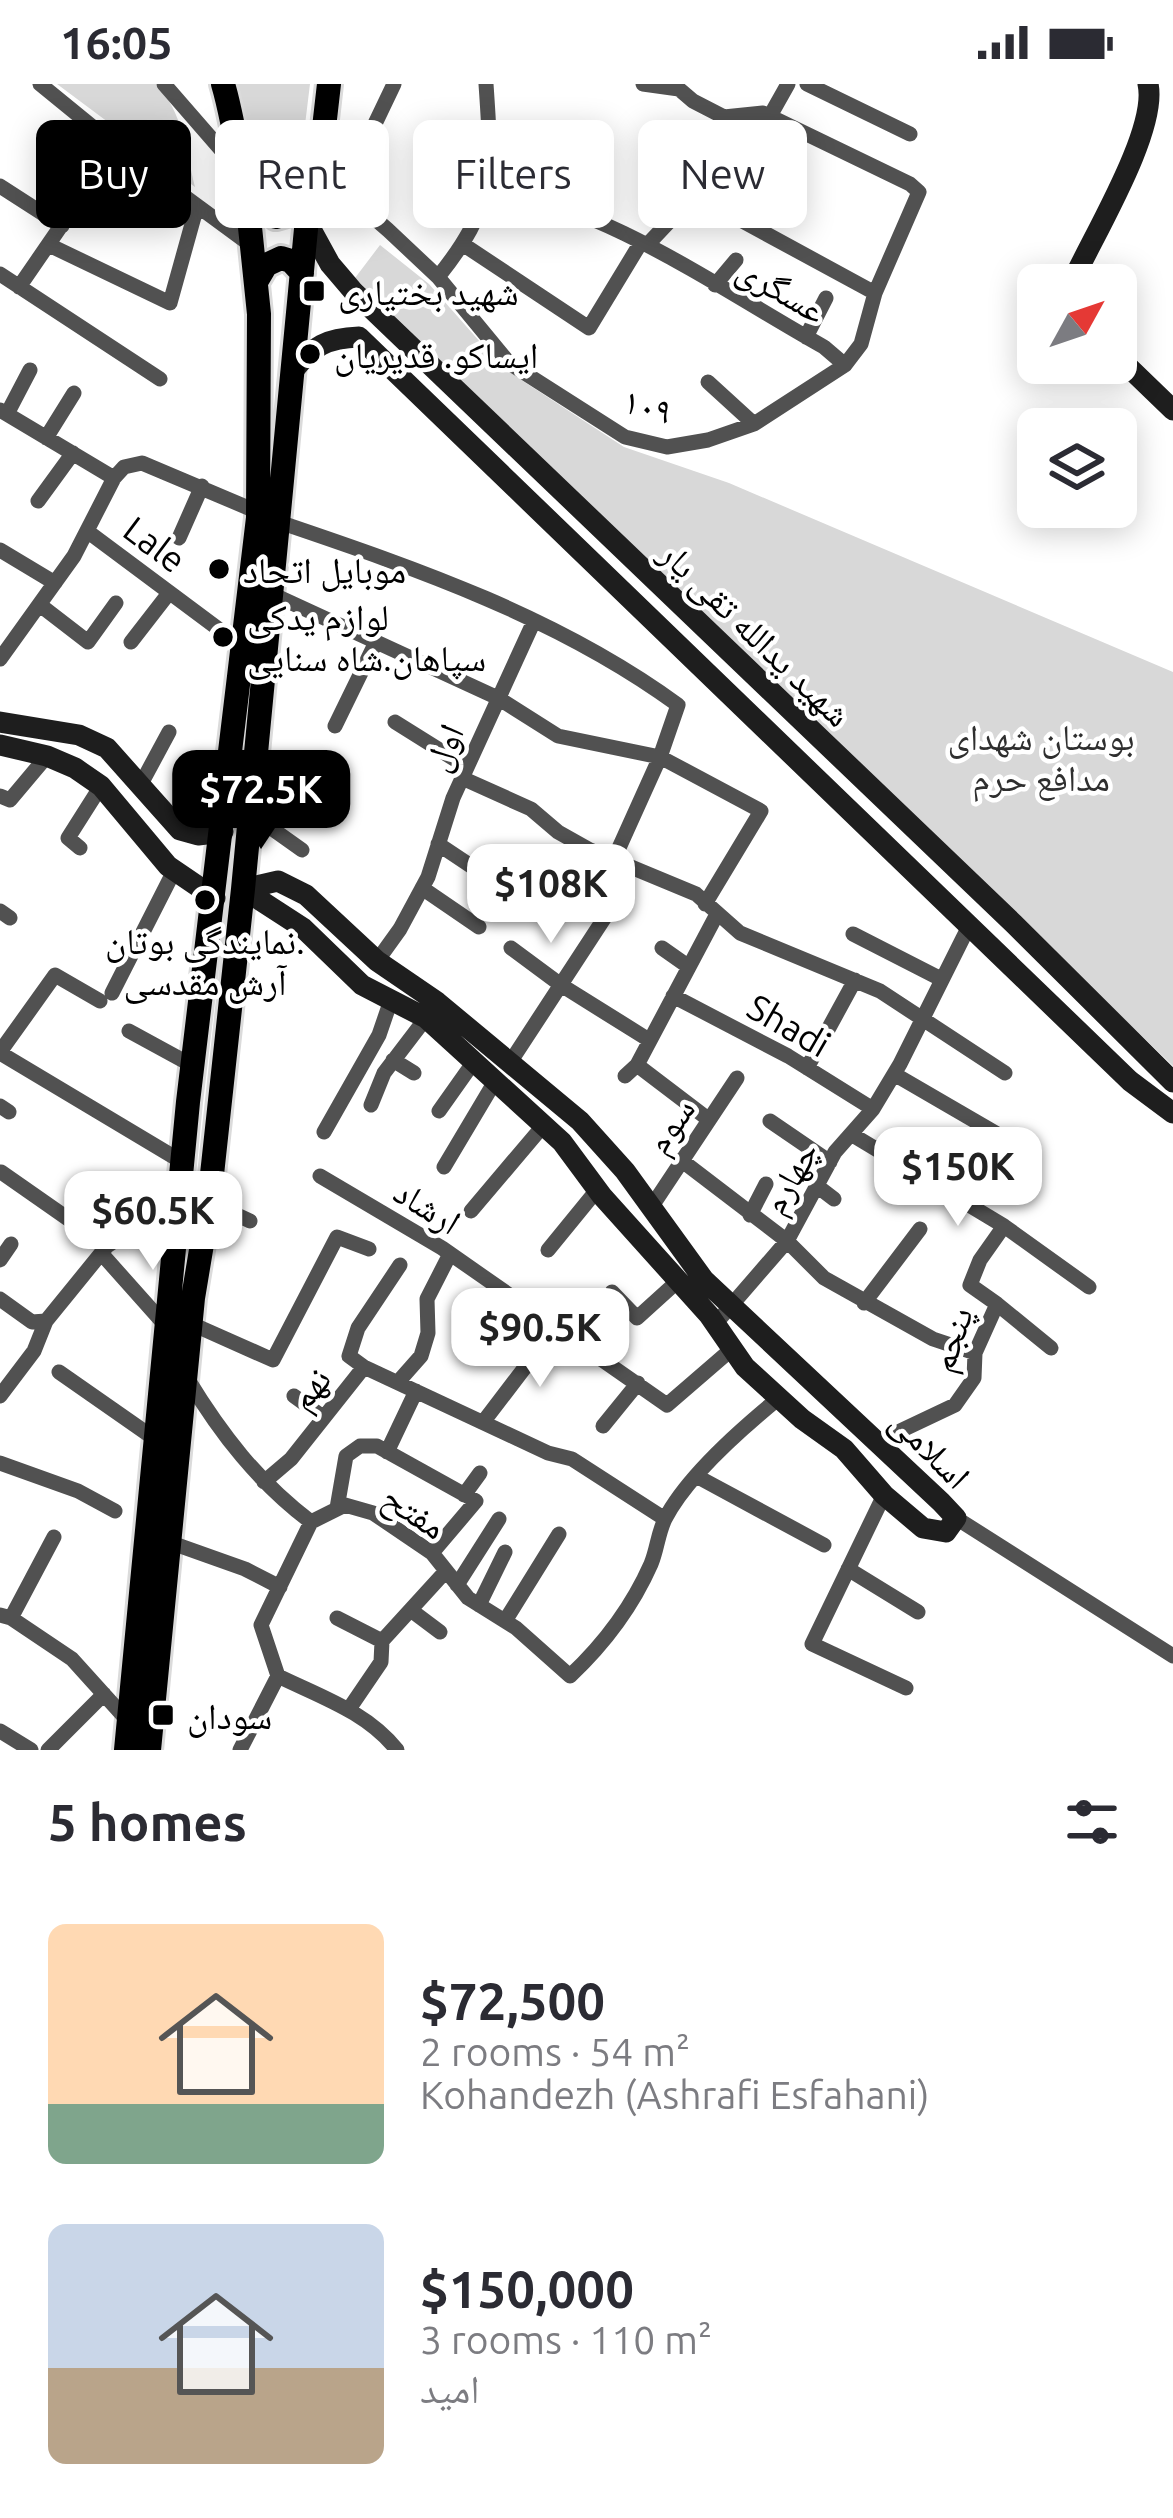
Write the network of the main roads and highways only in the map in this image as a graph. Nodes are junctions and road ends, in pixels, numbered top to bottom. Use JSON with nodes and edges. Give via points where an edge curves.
{"nodes":[{"id":1,"x":223,"y":84,"type":"edge"},
{"id":2,"x":329,"y":84,"type":"edge"},
{"id":3,"x":231,"y":120,"type":"edge"},
{"id":4,"x":323,"y":120,"type":"edge"},
{"id":5,"x":250,"y":228,"type":"edge"},
{"id":6,"x":307,"y":228,"type":"edge"},
{"id":7,"x":302,"y":273,"type":"junction"},
{"id":8,"x":256,"y":282,"type":"junction"},
{"id":9,"x":269,"y":517,"type":"junction"},
{"id":10,"x":188,"y":1102,"type":"junction"},
{"id":11,"x":214,"y":1159,"type":"junction"},
{"id":12,"x":180,"y":1195,"type":"junction"},
{"id":13,"x":193,"y":1298,"type":"junction"},
{"id":14,"x":179,"y":1325,"type":"junction"},
{"id":15,"x":146,"y":1748,"type":"edge"}],
"edges":[{"from":1,"to":3,"type":"main road"},
{"from":2,"to":4,"type":"main road"},
{"from":5,"to":8,"type":"main road"},
{"from":6,"to":7,"type":"main road"},
{"from":7,"to":8,"type":"main road","via":[[281,258]]},
{"from":7,"to":9,"type":"main road"},
{"from":8,"to":9,"type":"main road"},
{"from":9,"to":10,"type":"main road","via":[[244,648]]},
{"from":9,"to":11,"type":"main road","via":[[272,594]]},
{"from":10,"to":11,"type":"main road","via":[[193,1174],[203,1178]]},
{"from":10,"to":12,"type":"main road"},
{"from":11,"to":13,"type":"main road"},
{"from":12,"to":13,"type":"main road","via":[[190,1198],[185,1262]]},
{"from":12,"to":14,"type":"main road"},
{"from":13,"to":14,"type":"main road"},
{"from":14,"to":15,"type":"main road","via":[[186,1376]]},
{"from":14,"to":15,"type":"main road","via":[[155,1439],[128,1721]]}]}
